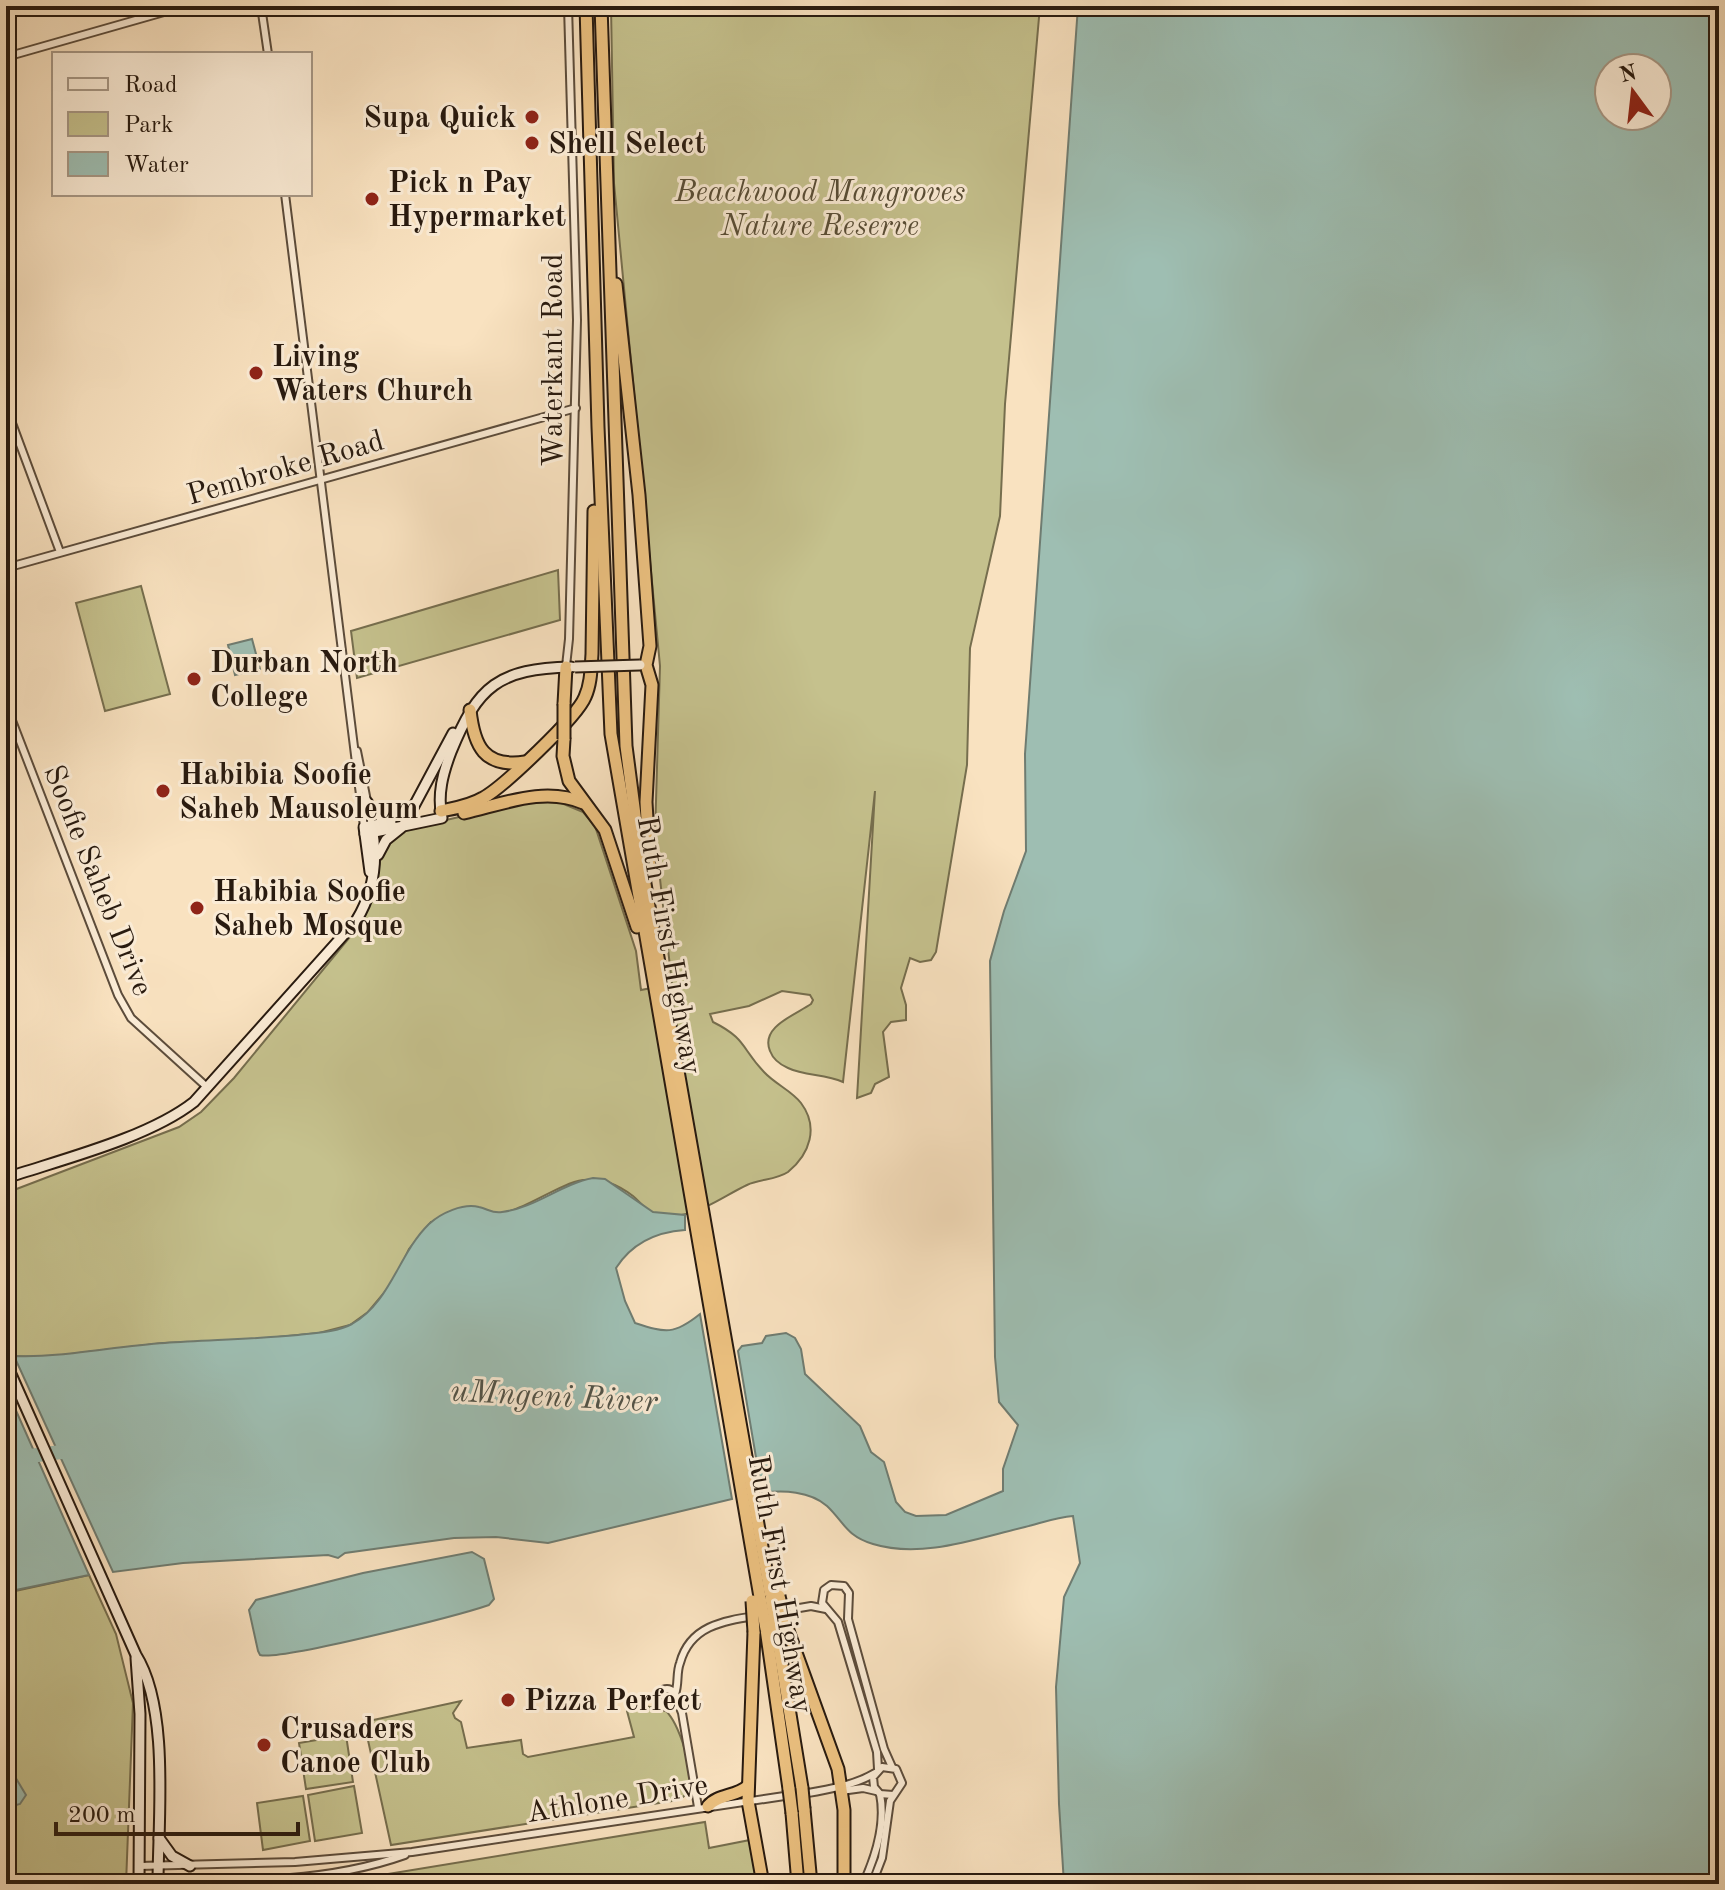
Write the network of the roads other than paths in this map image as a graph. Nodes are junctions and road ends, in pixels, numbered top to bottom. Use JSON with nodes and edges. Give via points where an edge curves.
{"nodes":[{"id":1,"x":185,"y":6,"type":"edge"},
{"id":2,"x":261,"y":6,"type":"edge"},
{"id":3,"x":568,"y":6,"type":"edge"},
{"id":4,"x":586,"y":6,"type":"edge"},
{"id":5,"x":601,"y":6,"type":"edge"},
{"id":6,"x":268,"y":52,"type":"edge"},
{"id":7,"x":6,"y":57,"type":"edge"},
{"id":8,"x":285,"y":196,"type":"edge"},
{"id":9,"x":606,"y":205,"type":"junction"},
{"id":10,"x":6,"y":407,"type":"edge"},
{"id":11,"x":576,"y":408,"type":"junction"},
{"id":12,"x":598,"y":427,"type":"junction"},
{"id":13,"x":321,"y":481,"type":"junction"},
{"id":14,"x":60,"y":552,"type":"junction"},
{"id":15,"x":6,"y":568,"type":"edge"},
{"id":16,"x":643,"y":665,"type":"junction"},
{"id":17,"x":570,"y":667,"type":"junction"},
{"id":18,"x":6,"y":705,"type":"edge"},
{"id":19,"x":470,"y":710,"type":"junction"},
{"id":20,"x":463,"y":722,"type":"junction"},
{"id":21,"x":355,"y":744,"type":"junction"},
{"id":22,"x":525,"y":762,"type":"junction"},
{"id":23,"x":367,"y":802,"type":"junction"},
{"id":24,"x":584,"y":803,"type":"junction"},
{"id":25,"x":442,"y":814,"type":"junction"},
{"id":26,"x":388,"y":822,"type":"junction"},
{"id":27,"x":405,"y":822,"type":"junction"},
{"id":28,"x":368,"y":830,"type":"junction"},
{"id":29,"x":376,"y":859,"type":"junction"},
{"id":30,"x":371,"y":878,"type":"junction"},
{"id":31,"x":653,"y":957,"type":"junction"},
{"id":32,"x":208,"y":1088,"type":"junction"},
{"id":33,"x":6,"y":1178,"type":"edge"},
{"id":34,"x":6,"y":1363,"type":"edge"},
{"id":35,"x":754,"y":1522,"type":"junction"},
{"id":36,"x":765,"y":1598,"type":"junction"},
{"id":37,"x":826,"y":1609,"type":"junction"},
{"id":38,"x":770,"y":1629,"type":"junction"},
{"id":39,"x":136,"y":1655,"type":"junction"},
{"id":40,"x":676,"y":1695,"type":"junction"},
{"id":41,"x":669,"y":1708,"type":"junction"},
{"id":42,"x":684,"y":1722,"type":"junction"},
{"id":43,"x":892,"y":1767,"type":"junction"},
{"id":44,"x":876,"y":1771,"type":"junction"},
{"id":45,"x":748,"y":1786,"type":"junction"},
{"id":46,"x":837,"y":1789,"type":"junction"},
{"id":47,"x":878,"y":1793,"type":"junction"},
{"id":48,"x":893,"y":1795,"type":"junction"},
{"id":49,"x":748,"y":1801,"type":"junction"},
{"id":50,"x":703,"y":1807,"type":"junction"},
{"id":51,"x":798,"y":1811,"type":"junction"},
{"id":52,"x":158,"y":1835,"type":"junction"},
{"id":53,"x":412,"y":1852,"type":"junction"},
{"id":54,"x":139,"y":1866,"type":"junction"},
{"id":55,"x":158,"y":1866,"type":"junction"},
{"id":56,"x":190,"y":1866,"type":"junction"},
{"id":57,"x":139,"y":1882,"type":"edge"},
{"id":58,"x":158,"y":1882,"type":"edge"},
{"id":59,"x":247,"y":1882,"type":"edge"},
{"id":60,"x":763,"y":1884,"type":"edge"},
{"id":61,"x":798,"y":1884,"type":"edge"},
{"id":62,"x":811,"y":1884,"type":"edge"},
{"id":63,"x":844,"y":1884,"type":"edge"},
{"id":64,"x":863,"y":1884,"type":"edge"},
{"id":65,"x":872,"y":1884,"type":"edge"}],
"edges":[{"from":1,"to":7,"type":"street"},
{"from":2,"to":6,"type":"street"},
{"from":3,"to":11,"type":"street","name":"Waterkant Road"},
{"from":4,"to":12,"type":"highway","name":"Ruth First Highway"},
{"from":5,"to":9,"type":"highway","name":"Ruth First Highway"},
{"from":8,"to":13,"type":"street"},
{"from":9,"to":16,"type":"highway","via":[[639,495],[650,646]]},
{"from":9,"to":31,"type":"highway","name":"Ruth First Highway","via":[[626,746]]},
{"from":10,"to":14,"type":"street"},
{"from":11,"to":13,"type":"street","name":"Pembroke Road"},
{"from":11,"to":17,"type":"street","name":"Waterkant Road"},
{"from":12,"to":22,"type":"highway","via":[[588,690],[577,710]]},
{"from":12,"to":31,"type":"highway","name":"Ruth First Highway","via":[[611,734]]},
{"from":13,"to":14,"type":"street","name":"Pembroke Road"},
{"from":13,"to":21,"type":"street"},
{"from":14,"to":15,"type":"street","name":"Pembroke Road"},
{"from":16,"to":17,"type":"main road","bridge":true},
{"from":16,"to":31,"type":"highway","via":[[652,685],[646,831]]},
{"from":17,"to":19,"type":"main road","via":[[509,676],[488,689]]},
{"from":17,"to":24,"type":"highway","bridge":true,"via":[[564,704],[566,773]]},
{"from":18,"to":32,"type":"street","name":"Soofie Saheb Drive","via":[[118,995],[131,1018]]},
{"from":19,"to":20,"type":"main road"},
{"from":19,"to":22,"type":"highway","via":[[473,734],[488,757]]},
{"from":20,"to":25,"type":"main road","via":[[444,769]]},
{"from":20,"to":27,"type":"main road"},
{"from":21,"to":23,"type":"street"},
{"from":21,"to":28,"type":"street"},
{"from":22,"to":25,"type":"highway","via":[[485,797]]},
{"from":23,"to":26,"type":"main road"},
{"from":23,"to":28,"type":"street"},
{"from":24,"to":25,"type":"highway","via":[[548,795]]},
{"from":24,"to":31,"type":"highway","via":[[605,830]]},
{"from":25,"to":27,"type":"main road"},
{"from":26,"to":27,"type":"main road"},
{"from":26,"to":28,"type":"main road"},
{"from":27,"to":28,"type":"main road"},
{"from":27,"to":29,"type":"main road"},
{"from":28,"to":29,"type":"main road"},
{"from":28,"to":30,"type":"main road"},
{"from":29,"to":30,"type":"main road"},
{"from":30,"to":32,"type":"main road","via":[[368,900],[356,921]]},
{"from":31,"to":35,"type":"highway","name":"Ruth First Highway"},
{"from":32,"to":33,"type":"main road","via":[[166,1122]]},
{"from":34,"to":39,"type":"main road"},
{"from":35,"to":36,"type":"highway","name":"Ruth First Highway"},
{"from":35,"to":36,"type":"highway"},
{"from":36,"to":38,"type":"highway","name":"Ruth First Highway","bridge":true},
{"from":36,"to":38,"type":"highway","bridge":true},
{"from":37,"to":40,"type":"street","via":[[811,1606],[709,1626],[683,1654]]},
{"from":37,"to":43,"type":"street","via":[[821,1599],[827,1587],[847,1589],[848,1619]]},
{"from":37,"to":44,"type":"street","via":[[838,1622],[877,1752]]},
{"from":38,"to":45,"type":"highway"},
{"from":38,"to":46,"type":"highway","via":[[838,1769]]},
{"from":38,"to":51,"type":"highway","name":"Ruth First Highway","bridge":true},
{"from":39,"to":52,"type":"main road","via":[[144,1668],[156,1731]]},
{"from":39,"to":54,"type":"main road"},
{"from":40,"to":41,"type":"street"},
{"from":40,"to":41,"type":"street","via":[[665,1689],[658,1694],[659,1704]]},
{"from":40,"to":42,"type":"street"},
{"from":41,"to":42,"type":"street"},
{"from":42,"to":50,"type":"street"},
{"from":43,"to":44,"type":"street"},
{"from":43,"to":48,"type":"street","via":[[902,1783]]},
{"from":44,"to":46,"type":"street","name":"Athlone Drive"},
{"from":44,"to":47,"type":"street","via":[[872,1782]]},
{"from":45,"to":49,"type":"highway"},
{"from":45,"to":50,"type":"highway"},
{"from":46,"to":47,"type":"street","name":"Athlone Drive"},
{"from":46,"to":49,"type":"street","name":"Athlone Drive"},
{"from":46,"to":63,"type":"highway","via":[[844,1810]]},
{"from":47,"to":48,"type":"street"},
{"from":47,"to":64,"type":"street","via":[[876,1849]]},
{"from":48,"to":65,"type":"street"},
{"from":49,"to":50,"type":"street","name":"Athlone Drive"},
{"from":49,"to":60,"type":"highway"},
{"from":50,"to":53,"type":"street","name":"Athlone Drive"},
{"from":51,"to":61,"type":"highway","name":"Ruth First Highway"},
{"from":51,"to":62,"type":"highway","name":"Ruth First Highway"},
{"from":52,"to":55,"type":"main road"},
{"from":52,"to":56,"type":"main road","via":[[172,1856]]},
{"from":53,"to":56,"type":"street","name":"Athlone Drive"},
{"from":53,"to":59,"type":"street","name":"Athlone Drive","via":[[345,1870]]},
{"from":54,"to":55,"type":"street","name":"Athlone Drive"},
{"from":54,"to":57,"type":"main road"},
{"from":55,"to":56,"type":"street","name":"Athlone Drive"},
{"from":55,"to":58,"type":"main road"},
{"from":57,"to":58,"type":"street","name":"Athlone Drive"},
{"from":58,"to":59,"type":"street","name":"Athlone Drive"}]}
